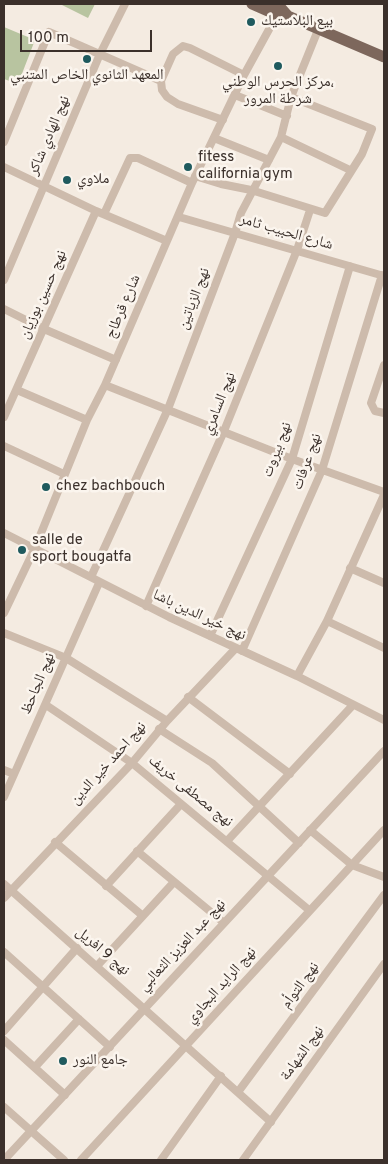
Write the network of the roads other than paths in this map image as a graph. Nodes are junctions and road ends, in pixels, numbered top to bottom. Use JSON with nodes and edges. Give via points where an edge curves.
{"nodes":[{"id":1,"x":125,"y":4,"type":"edge"},
{"id":2,"x":252,"y":4,"type":"edge"},
{"id":3,"x":280,"y":9,"type":"edge"},
{"id":4,"x":318,"y":30,"type":"junction"},
{"id":5,"x":100,"y":54,"type":"junction"},
{"id":6,"x":384,"y":57,"type":"edge"},
{"id":7,"x":244,"y":75,"type":"junction"},
{"id":8,"x":161,"y":80,"type":"junction"},
{"id":9,"x":235,"y":95,"type":"junction"},
{"id":10,"x":290,"y":97,"type":"junction"},
{"id":11,"x":287,"y":116,"type":"junction"},
{"id":12,"x":223,"y":120,"type":"junction"},
{"id":13,"x":281,"y":137,"type":"junction"},
{"id":14,"x":214,"y":138,"type":"junction"},
{"id":15,"x":4,"y":142,"type":"edge"},
{"id":16,"x":269,"y":160,"type":"junction"},
{"id":17,"x":4,"y":167,"type":"edge"},
{"id":18,"x":350,"y":170,"type":"junction"},
{"id":19,"x":194,"y":179,"type":"junction"},
{"id":20,"x":45,"y":185,"type":"junction"},
{"id":21,"x":252,"y":190,"type":"junction"},
{"id":22,"x":310,"y":210,"type":"junction"},
{"id":23,"x":96,"y":211,"type":"junction"},
{"id":24,"x":104,"y":214,"type":"junction"},
{"id":25,"x":179,"y":217,"type":"junction"},
{"id":26,"x":235,"y":233,"type":"junction"},
{"id":27,"x":168,"y":241,"type":"junction"},
{"id":28,"x":297,"y":250,"type":"junction"},
{"id":29,"x":350,"y":266,"type":"junction"},
{"id":30,"x":383,"y":276,"type":"edge"},
{"id":31,"x":4,"y":280,"type":"edge"},
{"id":32,"x":4,"y":309,"type":"edge"},
{"id":33,"x":44,"y":329,"type":"junction"},
{"id":34,"x":116,"y":360,"type":"junction"},
{"id":35,"x":384,"y":365,"type":"edge"},
{"id":36,"x":105,"y":385,"type":"junction"},
{"id":37,"x":17,"y":390,"type":"junction"},
{"id":38,"x":168,"y":409,"type":"junction"},
{"id":39,"x":384,"y":412,"type":"edge"},
{"id":40,"x":4,"y":417,"type":"edge"},
{"id":41,"x":87,"y":420,"type":"junction"},
{"id":42,"x":224,"y":431,"type":"junction"},
{"id":43,"x":4,"y":446,"type":"edge"},
{"id":44,"x":292,"y":459,"type":"junction"},
{"id":45,"x":322,"y":470,"type":"junction"},
{"id":46,"x":64,"y":474,"type":"junction"},
{"id":47,"x":384,"y":493,"type":"edge"},
{"id":48,"x":381,"y":516,"type":"edge"},
{"id":49,"x":4,"y":533,"type":"edge"},
{"id":50,"x":35,"y":548,"type":"junction"},
{"id":51,"x":350,"y":568,"type":"junction"},
{"id":52,"x":91,"y":577,"type":"junction"},
{"id":53,"x":99,"y":583,"type":"junction"},
{"id":54,"x":384,"y":583,"type":"edge"},
{"id":55,"x":146,"y":606,"type":"junction"},
{"id":56,"x":4,"y":613,"type":"edge"},
{"id":57,"x":327,"y":621,"type":"junction"},
{"id":58,"x":4,"y":633,"type":"edge"},
{"id":59,"x":210,"y":636,"type":"junction"},
{"id":60,"x":384,"y":648,"type":"edge"},
{"id":61,"x":239,"y":650,"type":"junction"},
{"id":62,"x":66,"y":658,"type":"junction"},
{"id":63,"x":297,"y":676,"type":"junction"},
{"id":64,"x":188,"y":697,"type":"junction"},
{"id":65,"x":46,"y":705,"type":"junction"},
{"id":66,"x":353,"y":705,"type":"junction"},
{"id":67,"x":167,"y":720,"type":"junction"},
{"id":68,"x":384,"y":720,"type":"edge"},
{"id":69,"x":159,"y":729,"type":"junction"},
{"id":70,"x":384,"y":751,"type":"edge"},
{"id":71,"x":132,"y":763,"type":"junction"},
{"id":72,"x":4,"y":770,"type":"edge"},
{"id":73,"x":14,"y":774,"type":"junction"},
{"id":74,"x":290,"y":774,"type":"junction"},
{"id":75,"x":4,"y":797,"type":"edge"},
{"id":76,"x":181,"y":804,"type":"junction"},
{"id":77,"x":260,"y":806,"type":"junction"},
{"id":78,"x":310,"y":830,"type":"junction"},
{"id":79,"x":384,"y":830,"type":"edge"},
{"id":80,"x":228,"y":840,"type":"junction"},
{"id":81,"x":55,"y":842,"type":"junction"},
{"id":82,"x":299,"y":843,"type":"junction"},
{"id":83,"x":137,"y":851,"type":"junction"},
{"id":84,"x":352,"y":865,"type":"junction"},
{"id":85,"x":269,"y":875,"type":"junction"},
{"id":86,"x":384,"y":877,"type":"edge"},
{"id":87,"x":174,"y":882,"type":"junction"},
{"id":88,"x":4,"y":884,"type":"edge"},
{"id":89,"x":106,"y":886,"type":"junction"},
{"id":90,"x":11,"y":890,"type":"junction"},
{"id":91,"x":384,"y":895,"type":"edge"},
{"id":92,"x":4,"y":898,"type":"edge"},
{"id":93,"x":309,"y":910,"type":"junction"},
{"id":94,"x":143,"y":916,"type":"junction"},
{"id":95,"x":223,"y":922,"type":"junction"},
{"id":96,"x":77,"y":948,"type":"junction"},
{"id":97,"x":5,"y":955,"type":"edge"},
{"id":98,"x":384,"y":964,"type":"edge"},
{"id":99,"x":97,"y":966,"type":"junction"},
{"id":100,"x":44,"y":987,"type":"junction"},
{"id":101,"x":145,"y":1008,"type":"junction"},
{"id":102,"x":79,"y":1019,"type":"junction"},
{"id":103,"x":4,"y":1031,"type":"edge"},
{"id":104,"x":4,"y":1040,"type":"edge"},
{"id":105,"x":186,"y":1046,"type":"junction"},
{"id":106,"x":110,"y":1047,"type":"junction"},
{"id":107,"x":34,"y":1067,"type":"junction"},
{"id":108,"x":221,"y":1076,"type":"junction"},
{"id":109,"x":238,"y":1092,"type":"junction"},
{"id":110,"x":65,"y":1095,"type":"junction"},
{"id":111,"x":4,"y":1107,"type":"edge"},
{"id":112,"x":271,"y":1122,"type":"junction"},
{"id":113,"x":32,"y":1131,"type":"junction"},
{"id":114,"x":4,"y":1160,"type":"edge"},
{"id":115,"x":64,"y":1160,"type":"edge"},
{"id":116,"x":81,"y":1160,"type":"edge"},
{"id":117,"x":161,"y":1160,"type":"edge"},
{"id":118,"x":243,"y":1160,"type":"edge"}],
"edges":[{"from":1,"to":5,"type":"street","name":"نهج الهادي شاكر"},
{"from":2,"to":3,"type":"main road"},
{"from":3,"to":4,"type":"main road"},
{"from":3,"to":7,"type":"street","name":"شارع قرطاج"},
{"from":4,"to":6,"type":"main road"},
{"from":4,"to":10,"type":"street","name":"نهج الزياتين"},
{"from":5,"to":8,"type":"street"},
{"from":5,"to":15,"type":"street","via":[[49,32]]},
{"from":5,"to":20,"type":"street","name":"نهج الهادي شاكر"},
{"from":7,"to":8,"type":"street","via":[[183,46],[173,54]]},
{"from":7,"to":9,"type":"street","name":"شارع قرطاج"},
{"from":8,"to":12,"type":"street","via":[[167,97]]},
{"from":9,"to":11,"type":"street"},
{"from":9,"to":12,"type":"street","name":"شارع قرطاج"},
{"from":10,"to":11,"type":"street","name":"نهج الزياتين"},
{"from":10,"to":18,"type":"street","via":[[372,129],[362,154]]},
{"from":11,"to":13,"type":"street","name":"نهج الزياتين"},
{"from":12,"to":14,"type":"street","name":"شارع قرطاج"},
{"from":13,"to":16,"type":"street","name":"نهج الزياتين"},
{"from":13,"to":18,"type":"street"},
{"from":14,"to":16,"type":"street"},
{"from":14,"to":19,"type":"street","name":"شارع قرطاج"},
{"from":16,"to":21,"type":"street","name":"نهج الزياتين"},
{"from":17,"to":20,"type":"street"},
{"from":18,"to":22,"type":"street","via":[[325,214]]},
{"from":19,"to":21,"type":"street"},
{"from":19,"to":24,"type":"street","via":[[130,158]]},
{"from":19,"to":25,"type":"street","name":"شارع قرطاج"},
{"from":20,"to":23,"type":"street"},
{"from":20,"to":31,"type":"street","name":"نهج الهادي شاكر"},
{"from":21,"to":22,"type":"street"},
{"from":21,"to":26,"type":"street","name":"نهج الزياتين"},
{"from":22,"to":28,"type":"street","name":"نهج السامري"},
{"from":23,"to":24,"type":"street"},
{"from":23,"to":33,"type":"street","name":"نهج حسين بوزيان"},
{"from":24,"to":27,"type":"street"},
{"from":25,"to":26,"type":"street","name":"شارع الحبيب ثامر"},
{"from":25,"to":27,"type":"street","name":"شارع قرطاج"},
{"from":26,"to":28,"type":"street","name":"شارع الحبيب ثامر"},
{"from":26,"to":38,"type":"street","name":"نهج الزياتين"},
{"from":27,"to":34,"type":"street","name":"شارع قرطاج"},
{"from":28,"to":29,"type":"street","name":"شارع الحبيب ثامر"},
{"from":28,"to":42,"type":"street","name":"نهج السامري"},
{"from":29,"to":30,"type":"street","name":"شارع الحبيب ثامر"},
{"from":29,"to":44,"type":"street","name":"نهج بيروت"},
{"from":30,"to":45,"type":"street","name":"نهج عرفات"},
{"from":32,"to":33,"type":"street"},
{"from":33,"to":34,"type":"street"},
{"from":33,"to":37,"type":"street","name":"نهج حسين بوزيان"},
{"from":34,"to":36,"type":"street","name":"شارع قرطاج"},
{"from":35,"to":39,"type":"street","via":[[371,403],[375,411]]},
{"from":36,"to":38,"type":"street"},
{"from":36,"to":41,"type":"street","name":"شارع قرطاج"},
{"from":37,"to":40,"type":"street","name":"نهج حسين بوزيان"},
{"from":37,"to":41,"type":"street"},
{"from":38,"to":42,"type":"street"},
{"from":38,"to":52,"type":"street","name":"نهج الزياتين"},
{"from":41,"to":46,"type":"street","name":"شارع قرطاج"},
{"from":42,"to":44,"type":"street"},
{"from":42,"to":55,"type":"street","name":"نهج السامري"},
{"from":43,"to":46,"type":"street"},
{"from":44,"to":45,"type":"street"},
{"from":44,"to":59,"type":"street","name":"نهج بيروت"},
{"from":45,"to":47,"type":"street"},
{"from":45,"to":61,"type":"street","name":"نهج عرفات"},
{"from":46,"to":50,"type":"street","name":"شارع قرطاج"},
{"from":47,"to":48,"type":"street"},
{"from":48,"to":51,"type":"street"},
{"from":49,"to":50,"type":"street","name":"نهج خير الدين باشا"},
{"from":50,"to":52,"type":"street","name":"نهج خير الدين باشا"},
{"from":50,"to":56,"type":"street","name":"شارع قرطاج"},
{"from":51,"to":54,"type":"street"},
{"from":51,"to":57,"type":"street"},
{"from":52,"to":53,"type":"street","name":"نهج خير الدين باشا"},
{"from":53,"to":55,"type":"street","name":"نهج خير الدين باشا"},
{"from":53,"to":62,"type":"street","name":"نهج الجاحظ"},
{"from":55,"to":59,"type":"street","name":"نهج خير الدين باشا"},
{"from":57,"to":60,"type":"street"},
{"from":57,"to":63,"type":"street"},
{"from":58,"to":62,"type":"street"},
{"from":59,"to":61,"type":"street","name":"نهج خير الدين باشا"},
{"from":61,"to":63,"type":"street","name":"نهج خير الدين باشا"},
{"from":61,"to":64,"type":"street","name":"نهج احمد خير الدين"},
{"from":62,"to":65,"type":"street","name":"نهج الجاحظ"},
{"from":62,"to":67,"type":"street"},
{"from":63,"to":66,"type":"street","name":"نهج خير الدين باشا"},
{"from":64,"to":67,"type":"street","name":"نهج احمد خير الدين"},
{"from":64,"to":74,"type":"street"},
{"from":65,"to":71,"type":"street","name":"نهج مصطفى خريف"},
{"from":65,"to":73,"type":"street","name":"نهج الجاحظ"},
{"from":66,"to":68,"type":"street","name":"نهج خير الدين باشا"},
{"from":66,"to":74,"type":"street"},
{"from":67,"to":69,"type":"street","name":"نهج احمد خير الدين"},
{"from":69,"to":71,"type":"street","name":"نهج احمد خير الدين"},
{"from":69,"to":77,"type":"street","via":[[212,763]]},
{"from":70,"to":78,"type":"street","name":"نهج عبد العزيز الثعالبي"},
{"from":71,"to":76,"type":"street","name":"نهج مصطفى خريف"},
{"from":71,"to":81,"type":"street","name":"نهج احمد خير الدين"},
{"from":72,"to":73,"type":"street"},
{"from":73,"to":75,"type":"street","name":"نهج الجاحظ"},
{"from":74,"to":77,"type":"street"},
{"from":76,"to":80,"type":"street","name":"نهج مصطفى خريف"},
{"from":76,"to":83,"type":"street"},
{"from":77,"to":80,"type":"street"},
{"from":77,"to":82,"type":"street"},
{"from":78,"to":82,"type":"street","name":"نهج عبد العزيز الثعالبي"},
{"from":78,"to":84,"type":"street"},
{"from":79,"to":84,"type":"street","name":"نهج الرايد البجاوي"},
{"from":80,"to":85,"type":"street","name":"نهج مصطفى خريف"},
{"from":81,"to":89,"type":"street"},
{"from":81,"to":90,"type":"street","name":"نهج احمد خير الدين"},
{"from":82,"to":85,"type":"street","name":"نهج عبد العزيز الثعالبي"},
{"from":83,"to":87,"type":"street"},
{"from":83,"to":89,"type":"street"},
{"from":84,"to":86,"type":"street"},
{"from":84,"to":93,"type":"street","name":"نهج الرايد البجاوي"},
{"from":85,"to":93,"type":"street","name":"نهج مصطفى خريف"},
{"from":85,"to":95,"type":"street","name":"نهج عبد العزيز الثعالبي"},
{"from":87,"to":94,"type":"street"},
{"from":87,"to":95,"type":"street"},
{"from":88,"to":90,"type":"street","name":"نهج 9 افريل"},
{"from":89,"to":94,"type":"street"},
{"from":90,"to":92,"type":"street","name":"نهج احمد خير الدين"},
{"from":90,"to":96,"type":"street","name":"نهج 9 افريل"},
{"from":91,"to":109,"type":"street","name":"نهج التوأم"},
{"from":93,"to":105,"type":"street","name":"نهج الرايد البجاوي"},
{"from":94,"to":99,"type":"street"},
{"from":95,"to":101,"type":"street","name":"نهج عبد العزيز الثعالبي"},
{"from":96,"to":99,"type":"street","name":"نهج 9 افريل"},
{"from":96,"to":100,"type":"street"},
{"from":97,"to":100,"type":"street"},
{"from":98,"to":112,"type":"street","name":"نهج الشهامة"},
{"from":99,"to":101,"type":"street","name":"نهج 9 افريل"},
{"from":100,"to":102,"type":"street"},
{"from":100,"to":103,"type":"street"},
{"from":101,"to":105,"type":"street","name":"نهج 9 افريل"},
{"from":101,"to":106,"type":"street","name":"نهج عبد العزيز الثعالبي"},
{"from":102,"to":106,"type":"street"},
{"from":102,"to":107,"type":"street"},
{"from":104,"to":107,"type":"street"},
{"from":105,"to":108,"type":"street","name":"نهج 9 افريل"},
{"from":105,"to":116,"type":"street","name":"نهج الرايد البجاوي"},
{"from":106,"to":110,"type":"street","name":"نهج عبد العزيز الثعالبي"},
{"from":107,"to":110,"type":"street"},
{"from":108,"to":109,"type":"street","name":"نهج 9 افريل"},
{"from":108,"to":117,"type":"street"},
{"from":109,"to":112,"type":"street","name":"نهج 9 افريل"},
{"from":110,"to":113,"type":"street","name":"نهج عبد العزيز الثعالبي"},
{"from":111,"to":113,"type":"street"},
{"from":112,"to":118,"type":"street","name":"نهج الشهامة"},
{"from":113,"to":114,"type":"street","name":"نهج عبد العزيز الثعالبي"},
{"from":113,"to":115,"type":"street"}]}
